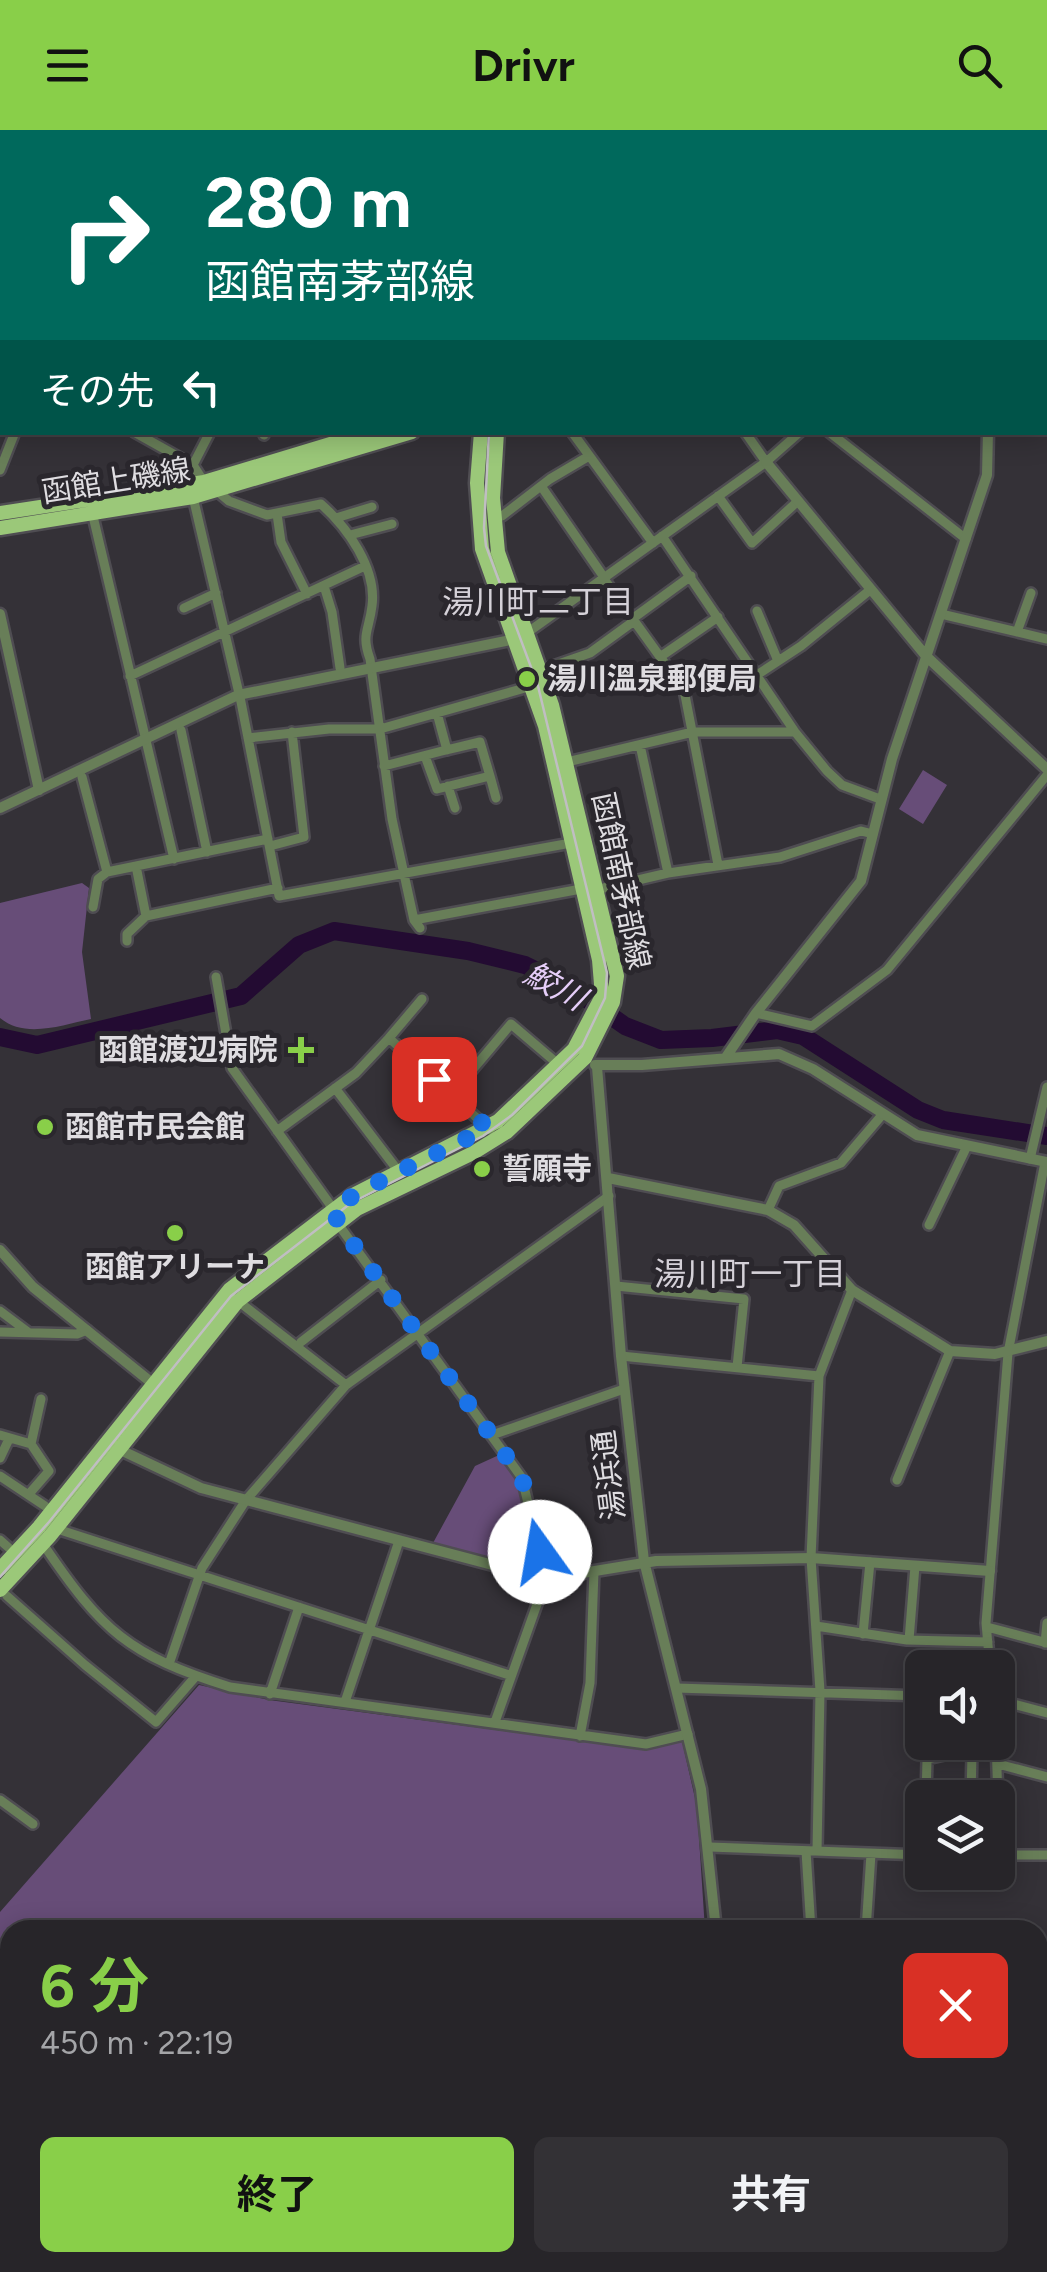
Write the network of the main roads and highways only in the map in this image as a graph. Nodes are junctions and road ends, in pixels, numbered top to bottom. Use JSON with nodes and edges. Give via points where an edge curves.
{"nodes":[{"id":1,"x":360,"y":435,"type":"edge"},
{"id":2,"x":402,"y":435,"type":"edge"},
{"id":3,"x":479,"y":435,"type":"edge"},
{"id":4,"x":497,"y":435,"type":"edge"},
{"id":5,"x":91,"y":505,"type":"junction"},
{"id":6,"x":0,"y":513,"type":"edge"},
{"id":7,"x":0,"y":528,"type":"edge"},
{"id":8,"x":522,"y":636,"type":"junction"},
{"id":9,"x":588,"y":889,"type":"junction"},
{"id":10,"x":585,"y":1058,"type":"junction"},
{"id":11,"x":494,"y":1133,"type":"junction"},
{"id":12,"x":335,"y":1217,"type":"junction"},
{"id":13,"x":158,"y":1389,"type":"junction"},
{"id":14,"x":49,"y":1518,"type":"junction"},
{"id":15,"x":0,"y":1569,"type":"edge"},
{"id":16,"x":4,"y":1593,"type":"edge"}],
"edges":[{"from":1,"to":5,"type":"main road","name":"函館上磯線","via":[[204,482]]},
{"from":2,"to":5,"type":"main road","name":"函館上磯線","via":[[193,497]]},
{"from":3,"to":8,"type":"main road","via":[[482,549]]},
{"from":4,"to":8,"type":"main road","via":[[498,552]]},
{"from":5,"to":6,"type":"main road","name":"函館上磯線"},
{"from":5,"to":7,"type":"main road","name":"函館上磯線"},
{"from":8,"to":9,"type":"main road","name":"函館南茅部線"},
{"from":8,"to":9,"type":"main road","name":"函館南茅部線","via":[[567,762]]},
{"from":9,"to":10,"type":"main road","name":"函館南茅部線","via":[[616,976]]},
{"from":10,"to":11,"type":"main road","name":"函館南茅部線"},
{"from":10,"to":11,"type":"main road","name":"函館南茅部線","via":[[558,1064]]},
{"from":11,"to":12,"type":"main road","name":"函館南茅部線"},
{"from":11,"to":12,"type":"main road","name":"函館南茅部線","via":[[360,1191]]},
{"from":12,"to":13,"type":"main road","name":"函館南茅部線","via":[[238,1302]]},
{"from":12,"to":13,"type":"main road","name":"函館南茅部線","via":[[230,1289]]},
{"from":13,"to":14,"type":"main road","name":"函館南茅部線"},
{"from":14,"to":15,"type":"main road","name":"函館南茅部線"},
{"from":14,"to":16,"type":"main road","name":"函館南茅部線","via":[[43,1544]]}]}
